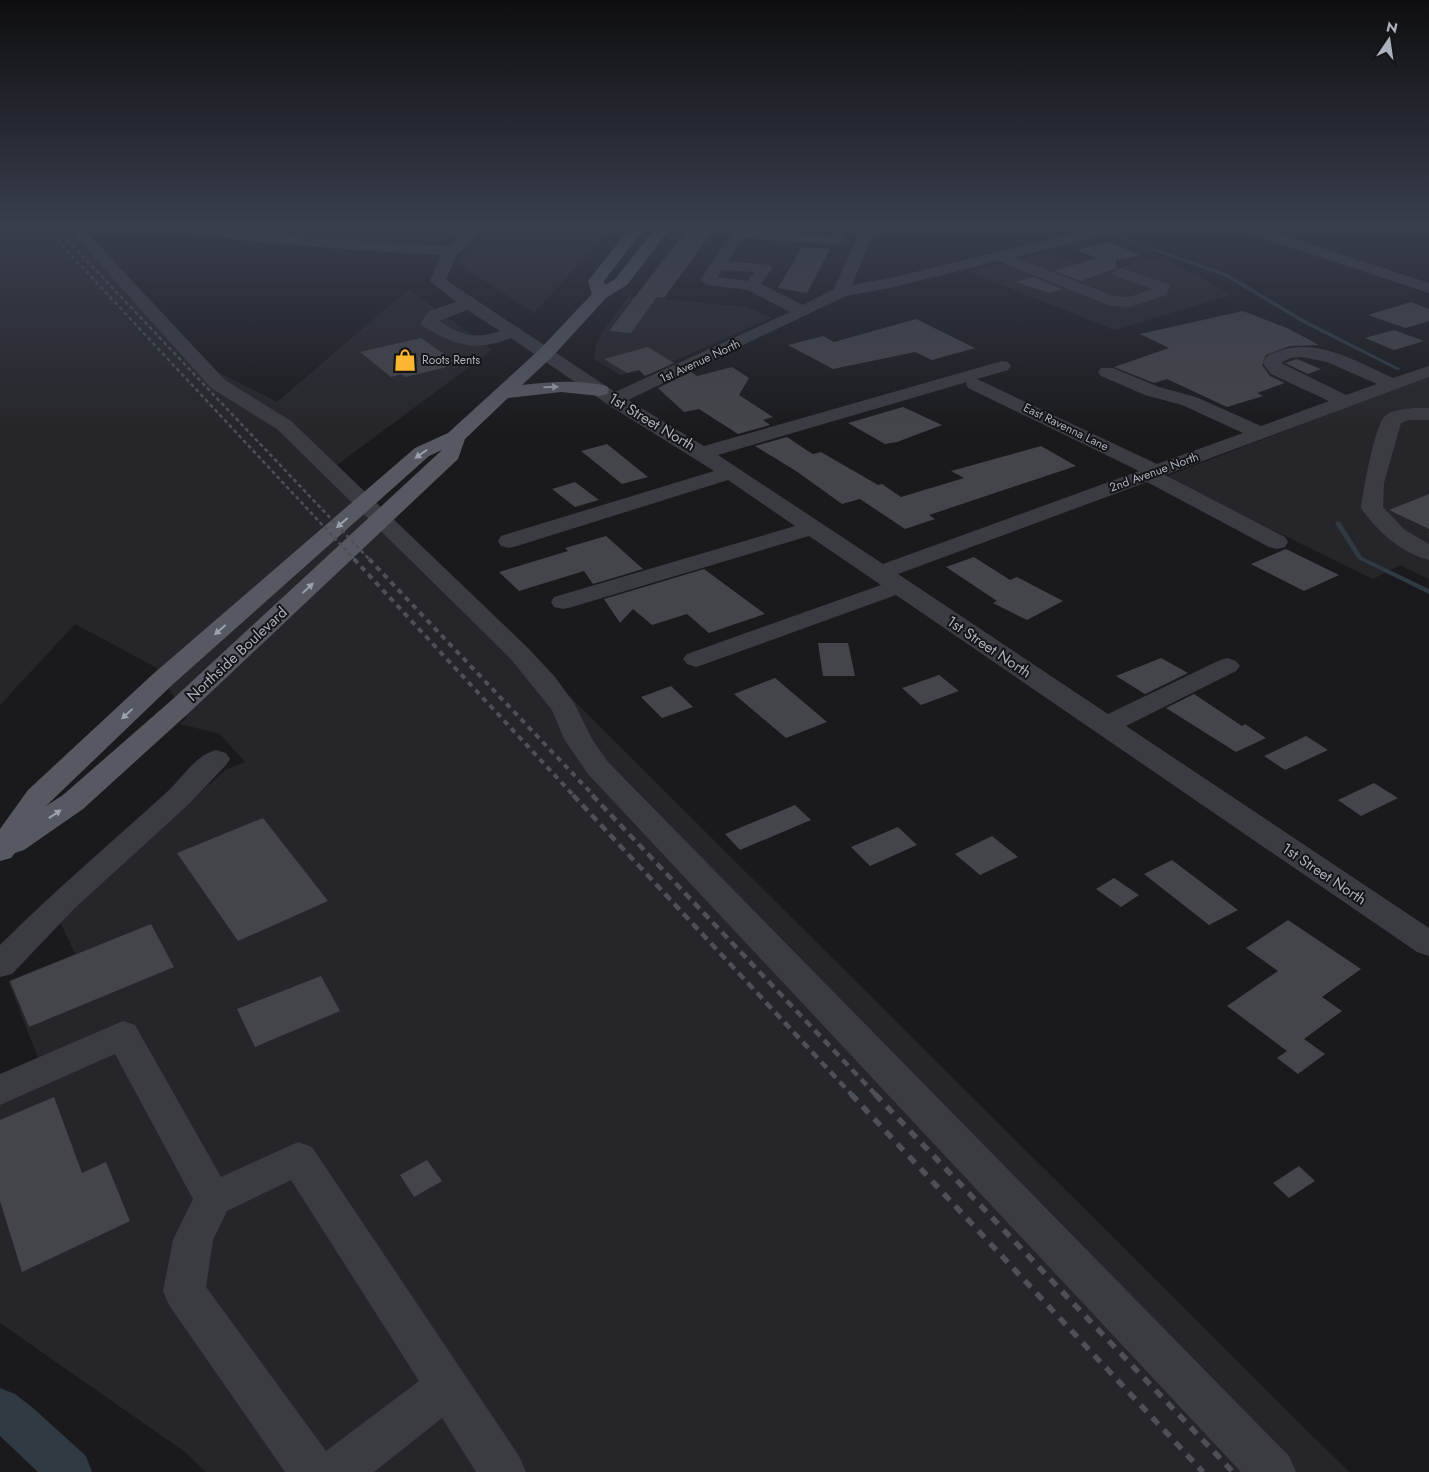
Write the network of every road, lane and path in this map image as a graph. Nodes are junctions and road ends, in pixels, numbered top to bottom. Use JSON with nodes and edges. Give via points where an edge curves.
{"nodes":[{"id":1,"x":135,"y":294,"type":"edge"},
{"id":2,"x":453,"y":294,"type":"edge"},
{"id":3,"x":767,"y":294,"type":"edge"},
{"id":4,"x":838,"y":294,"type":"edge"},
{"id":5,"x":1094,"y":294,"type":"edge"},
{"id":6,"x":1155,"y":294,"type":"edge"},
{"id":7,"x":600,"y":295,"type":"edge"},
{"id":8,"x":467,"y":304,"type":"junction"},
{"id":9,"x":803,"y":312,"type":"junction"},
{"id":10,"x":513,"y":332,"type":"junction"},
{"id":11,"x":546,"y":353,"type":"junction"},
{"id":12,"x":1002,"y":366,"type":"dead end"},
{"id":13,"x":1429,"y":371,"type":"edge"},
{"id":14,"x":1107,"y":372,"type":"dead end"},
{"id":15,"x":976,"y":384,"type":"dead end"},
{"id":16,"x":1392,"y":384,"type":"junction"},
{"id":17,"x":504,"y":392,"type":"junction"},
{"id":18,"x":607,"y":395,"type":"junction"},
{"id":19,"x":1344,"y":401,"type":"junction"},
{"id":20,"x":1428,"y":414,"type":"dead end"},
{"id":21,"x":1260,"y":433,"type":"junction"},
{"id":22,"x":455,"y":437,"type":"junction"},
{"id":23,"x":702,"y":453,"type":"junction"},
{"id":24,"x":731,"y":472,"type":"junction"},
{"id":25,"x":1152,"y":473,"type":"junction"},
{"id":26,"x":812,"y":528,"type":"junction"},
{"id":27,"x":509,"y":541,"type":"dead end"},
{"id":28,"x":1277,"y":542,"type":"dead end"},
{"id":29,"x":1429,"y":553,"type":"edge"},
{"id":30,"x":889,"y":579,"type":"junction"},
{"id":31,"x":563,"y":602,"type":"dead end"},
{"id":32,"x":696,"y":659,"type":"dead end"},
{"id":33,"x":1227,"y":666,"type":"dead end"},
{"id":34,"x":1105,"y":726,"type":"junction"},
{"id":35,"x":216,"y":759,"type":"dead end"},
{"id":36,"x":0,"y":851,"type":"edge"},
{"id":37,"x":1427,"y":940,"type":"edge"},
{"id":38,"x":0,"y":966,"type":"edge"},
{"id":39,"x":0,"y":1090,"type":"edge"},
{"id":40,"x":213,"y":1199,"type":"junction"},
{"id":41,"x":448,"y":1387,"type":"junction"},
{"id":42,"x":313,"y":1472,"type":"edge"},
{"id":43,"x":337,"y":1472,"type":"edge"},
{"id":44,"x":503,"y":1472,"type":"edge"},
{"id":45,"x":1273,"y":1472,"type":"edge"}],
"edges":[{"from":1,"to":45,"type":"street","via":[[218,384],[284,426],[519,653],[565,709],[578,740],[598,768]]},
{"from":2,"to":8,"type":"street","name":"1st Street North"},
{"from":3,"to":9,"type":"street"},
{"from":4,"to":9,"type":"street","name":"1st Avenue North"},
{"from":5,"to":6,"type":"street","via":[[1112,301],[1130,302]]},
{"from":7,"to":11,"type":"main road","name":"Northside Boulevard"},
{"from":8,"to":10,"type":"street","name":"1st Street North"},
{"from":8,"to":10,"type":"street","via":[[434,315],[429,322],[458,340],[474,343]]},
{"from":9,"to":18,"type":"street","name":"1st Avenue North"},
{"from":10,"to":11,"type":"street","name":"1st Street North"},
{"from":11,"to":17,"type":"main road","name":"Northside Boulevard"},
{"from":11,"to":18,"type":"street","name":"1st Street North"},
{"from":12,"to":23,"type":"street"},
{"from":13,"to":16,"type":"street","name":"2nd Avenue North"},
{"from":14,"to":21,"type":"street","via":[[1152,391],[1189,401]]},
{"from":15,"to":25,"type":"street","name":"East Ravenna Lane"},
{"from":16,"to":19,"type":"street","name":"2nd Avenue North"},
{"from":16,"to":19,"type":"street","via":[[1330,358],[1312,354],[1280,355],[1273,359],[1272,364],[1277,370]]},
{"from":17,"to":18,"type":"main road","one_way":true,"via":[[561,386]]},
{"from":17,"to":22,"type":"main road","name":"Northside Boulevard"},
{"from":18,"to":23,"type":"street","name":"1st Street North"},
{"from":19,"to":21,"type":"street","name":"2nd Avenue North"},
{"from":20,"to":29,"type":"street","via":[[1399,415],[1392,420],[1374,483],[1372,508],[1388,529]]},
{"from":21,"to":25,"type":"street","name":"2nd Avenue North"},
{"from":22,"to":36,"type":"main road","name":"Northside Boulevard","one_way":true,"via":[[422,452],[162,680],[38,797]]},
{"from":36,"to":22,"type":"main road","name":"Northside Boulevard","one_way":true,"via":[[73,802],[183,704],[451,455]]},
{"from":23,"to":24,"type":"street","name":"1st Street North"},
{"from":24,"to":26,"type":"street","name":"1st Street North"},
{"from":24,"to":27,"type":"street"},
{"from":25,"to":28,"type":"street","name":"East Ravenna Lane"},
{"from":25,"to":30,"type":"street","name":"2nd Avenue North"},
{"from":26,"to":30,"type":"street","name":"1st Street North"},
{"from":26,"to":31,"type":"street"},
{"from":30,"to":32,"type":"street","name":"2nd Avenue North"},
{"from":30,"to":34,"type":"street","name":"1st Street North"},
{"from":33,"to":34,"type":"street"},
{"from":34,"to":37,"type":"street","name":"1st Street North"},
{"from":35,"to":38,"type":"street","via":[[179,797],[63,901]]},
{"from":39,"to":40,"type":"street","via":[[123,1034]]},
{"from":40,"to":41,"type":"street","via":[[298,1158]]},
{"from":40,"to":42,"type":"street","via":[[193,1240],[184,1290]]},
{"from":41,"to":43,"type":"street"},
{"from":41,"to":44,"type":"street"}]}
